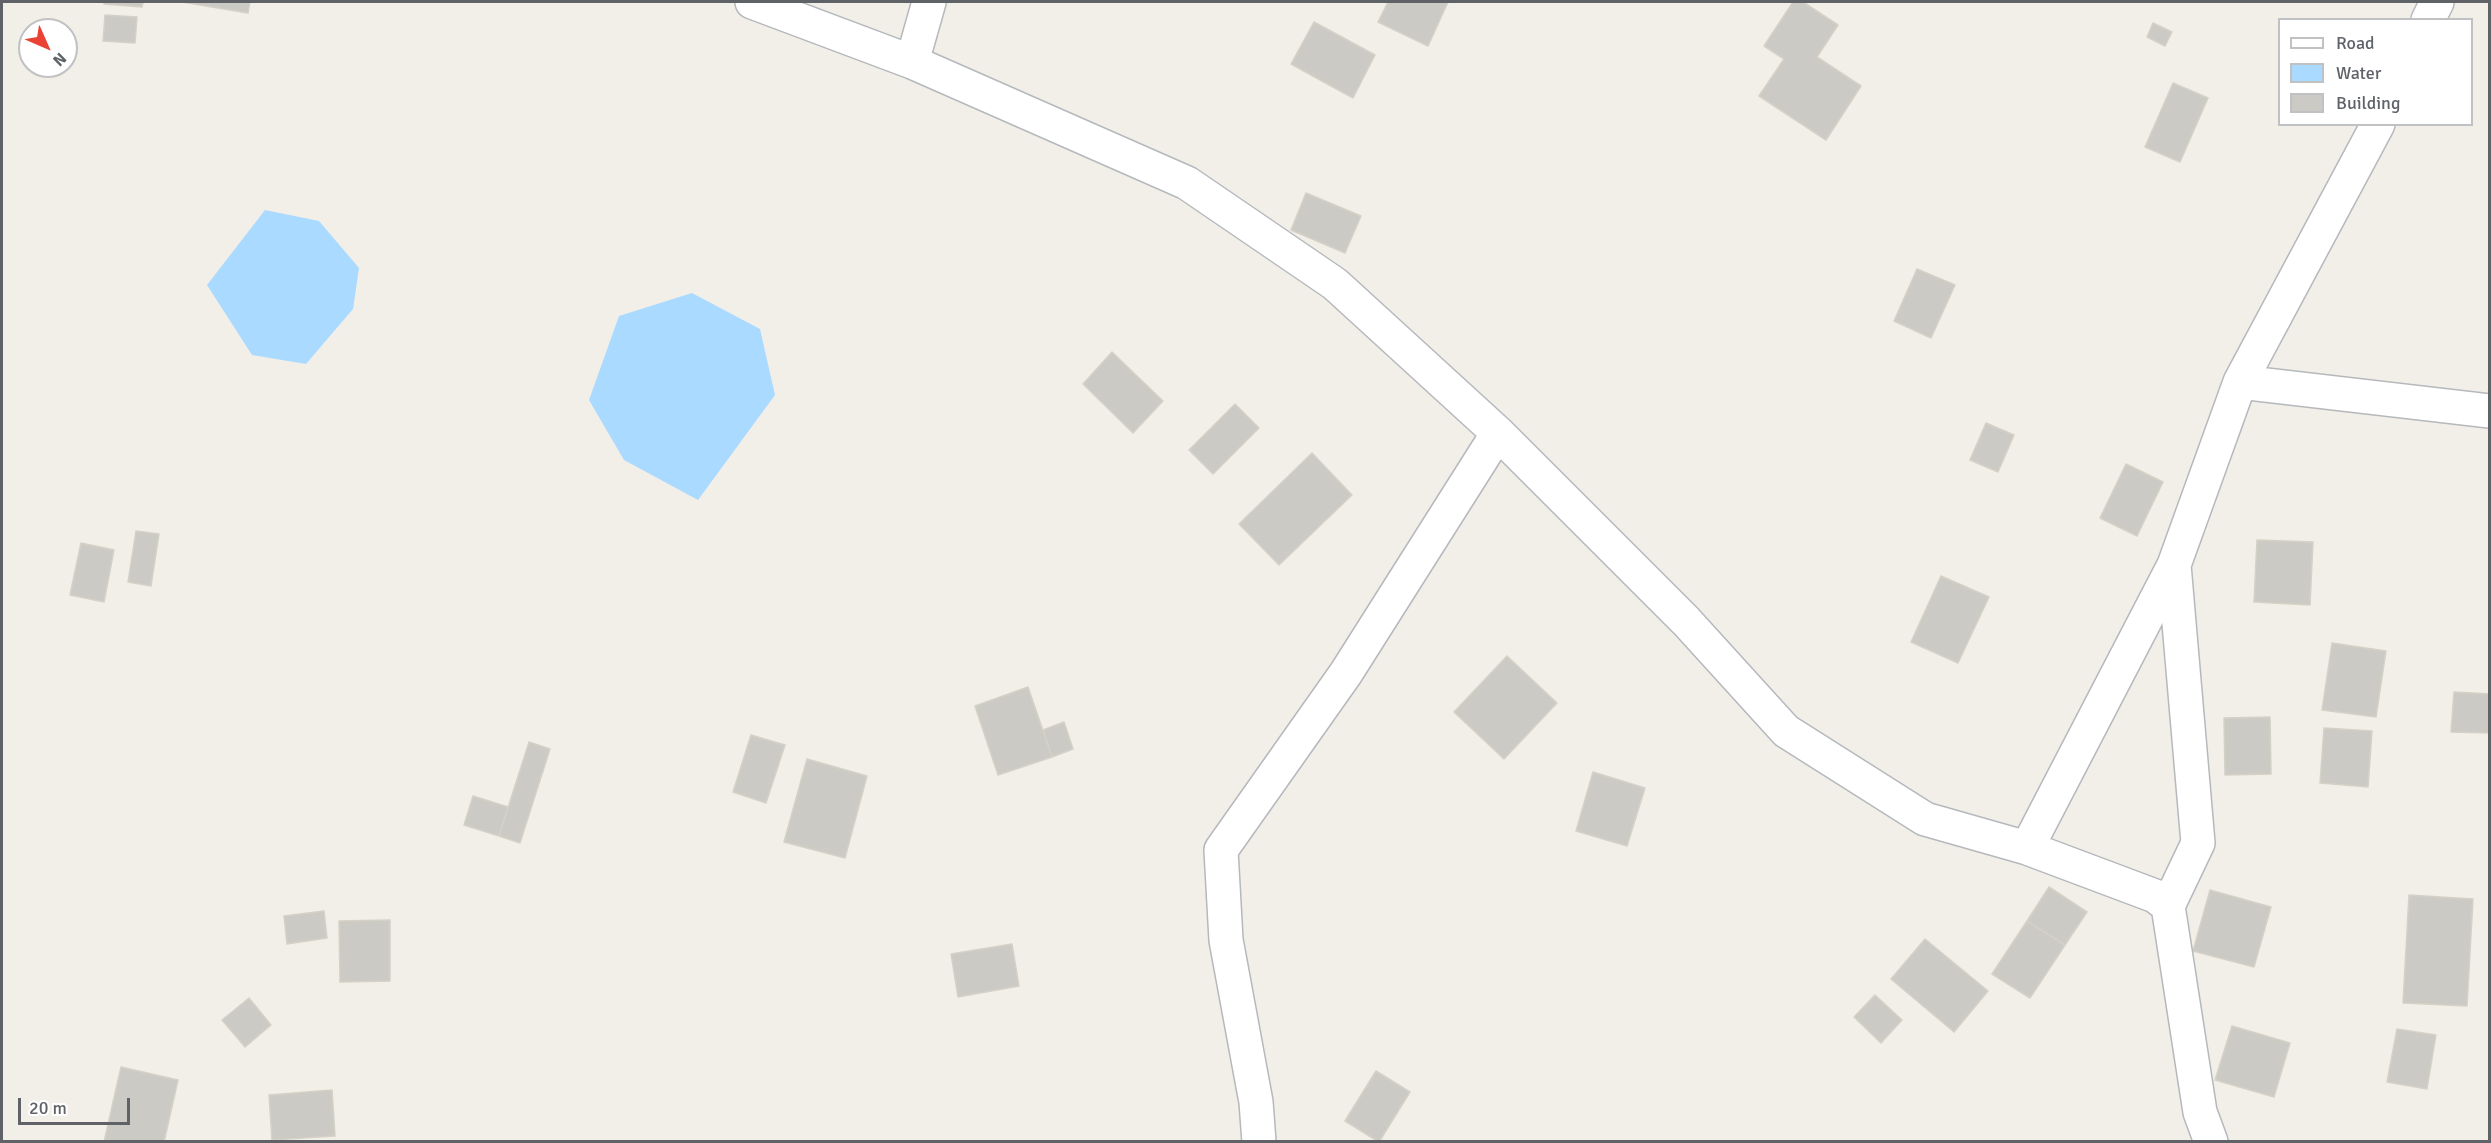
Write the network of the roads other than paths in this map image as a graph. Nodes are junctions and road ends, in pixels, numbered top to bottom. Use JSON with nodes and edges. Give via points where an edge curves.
{"nodes":[{"id":1,"x":752,"y":2,"type":"edge"},
{"id":2,"x":929,"y":2,"type":"edge"},
{"id":3,"x":2437,"y":2,"type":"edge"},
{"id":4,"x":2429,"y":18,"type":"edge"},
{"id":5,"x":912,"y":62,"type":"junction"},
{"id":6,"x":2377,"y":126,"type":"edge"},
{"id":7,"x":2240,"y":382,"type":"junction"},
{"id":8,"x":2490,"y":411,"type":"edge"},
{"id":9,"x":1498,"y":433,"type":"junction"},
{"id":10,"x":2174,"y":565,"type":"junction"},
{"id":11,"x":2027,"y":848,"type":"junction"},
{"id":12,"x":2168,"y":906,"type":"junction"},
{"id":13,"x":1258,"y":1142,"type":"edge"},
{"id":14,"x":2211,"y":1142,"type":"edge"}],
"edges":[{"from":1,"to":5,"type":"street"},
{"from":2,"to":5,"type":"street"},
{"from":3,"to":4,"type":"street"},
{"from":5,"to":9,"type":"street","via":[[1187,183],[1335,284]]},
{"from":6,"to":7,"type":"street"},
{"from":7,"to":8,"type":"street"},
{"from":7,"to":10,"type":"street"},
{"from":9,"to":11,"type":"street","via":[[1686,621],[1786,730],[1925,819]]},
{"from":9,"to":13,"type":"street","via":[[1346,673],[1221,850],[1226,940],[1256,1102]]},
{"from":10,"to":11,"type":"street"},
{"from":10,"to":12,"type":"street","via":[[2198,843]]},
{"from":11,"to":12,"type":"street","via":[[2155,896]]},
{"from":12,"to":14,"type":"street","via":[[2200,1112]]}]}
